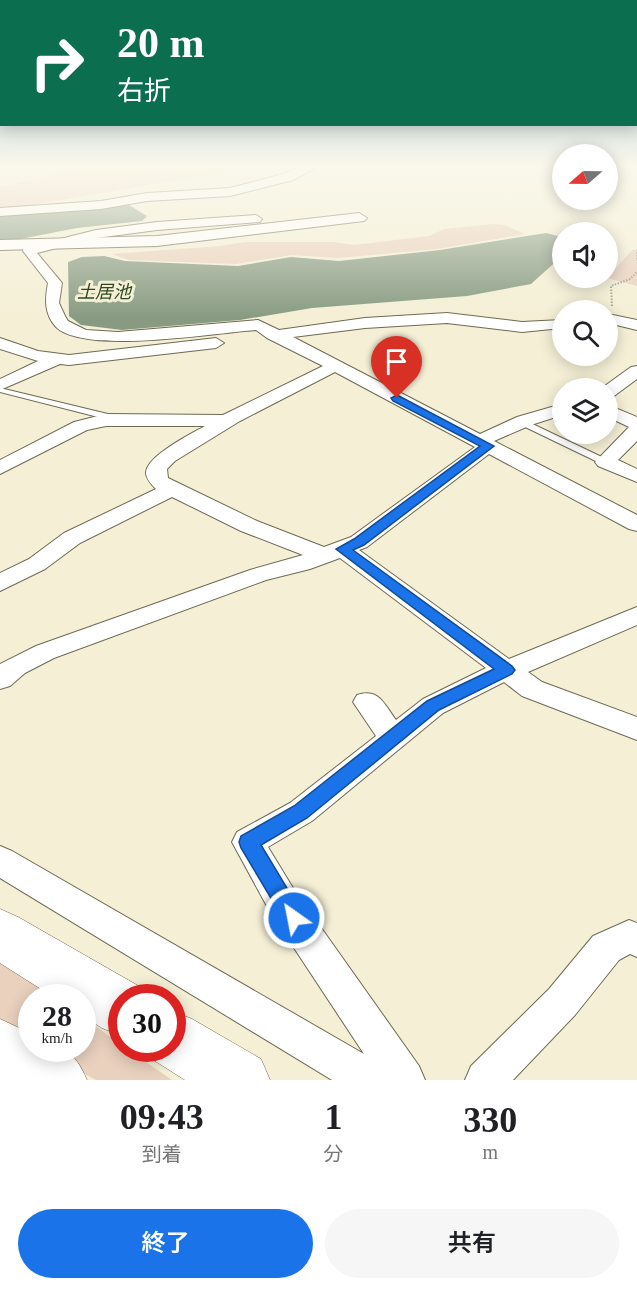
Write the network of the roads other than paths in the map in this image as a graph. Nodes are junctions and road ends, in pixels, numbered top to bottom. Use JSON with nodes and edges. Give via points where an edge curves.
{"nodes":[{"id":1,"x":173,"y":216,"type":"edge"},
{"id":2,"x":359,"y":218,"type":"dead end"},
{"id":3,"x":256,"y":219,"type":"dead end"},
{"id":4,"x":204,"y":229,"type":"junction"},
{"id":5,"x":96,"y":234,"type":"junction"},
{"id":6,"x":58,"y":244,"type":"junction"},
{"id":7,"x":0,"y":246,"type":"edge"},
{"id":8,"x":29,"y":251,"type":"junction"},
{"id":9,"x":630,"y":324,"type":"edge"},
{"id":10,"x":552,"y":325,"type":"edge"},
{"id":11,"x":276,"y":335,"type":"junction"},
{"id":12,"x":0,"y":343,"type":"edge"},
{"id":13,"x":637,"y":344,"type":"edge"},
{"id":14,"x":55,"y":360,"type":"junction"},
{"id":15,"x":335,"y":366,"type":"junction"},
{"id":16,"x":637,"y":371,"type":"edge"},
{"id":17,"x":0,"y":385,"type":"edge"},
{"id":18,"x":618,"y":385,"type":"edge"},
{"id":19,"x":0,"y":390,"type":"edge"},
{"id":20,"x":552,"y":412,"type":"edge"},
{"id":21,"x":618,"y":415,"type":"edge"},
{"id":22,"x":112,"y":420,"type":"junction"},
{"id":23,"x":226,"y":421,"type":"junction"},
{"id":24,"x":522,"y":422,"type":"junction"},
{"id":25,"x":637,"y":424,"type":"edge"},
{"id":26,"x":637,"y":430,"type":"edge"},
{"id":27,"x":484,"y":444,"type":"junction"},
{"id":28,"x":605,"y":462,"type":"junction"},
{"id":29,"x":0,"y":468,"type":"edge"},
{"id":30,"x":637,"y":476,"type":"edge"},
{"id":31,"x":172,"y":489,"type":"junction"},
{"id":32,"x":635,"y":520,"type":"edge"},
{"id":33,"x":334,"y":553,"type":"junction"},
{"id":34,"x":0,"y":584,"type":"edge"},
{"id":35,"x":637,"y":615,"type":"edge"},
{"id":36,"x":507,"y":670,"type":"junction"},
{"id":37,"x":0,"y":680,"type":"edge"},
{"id":38,"x":367,"y":702,"type":"dead end"},
{"id":39,"x":637,"y":729,"type":"edge"},
{"id":40,"x":393,"y":738,"type":"junction"},
{"id":41,"x":0,"y":861,"type":"edge"},
{"id":42,"x":0,"y":934,"type":"edge"},
{"id":43,"x":637,"y":940,"type":"edge"},
{"id":44,"x":108,"y":1000,"type":"edge"},
{"id":45,"x":186,"y":1047,"type":"edge"},
{"id":46,"x":0,"y":1048,"type":"edge"},
{"id":47,"x":57,"y":1080,"type":"edge"},
{"id":48,"x":240,"y":1080,"type":"edge"},
{"id":49,"x":370,"y":1080,"type":"edge"},
{"id":50,"x":405,"y":1080,"type":"edge"},
{"id":51,"x":485,"y":1080,"type":"edge"}],
"edges":[{"from":1,"to":5,"type":"street"},
{"from":2,"to":4,"type":"street"},
{"from":3,"to":4,"type":"street"},
{"from":4,"to":5,"type":"street"},
{"from":4,"to":6,"type":"street","via":[[136,243]]},
{"from":5,"to":6,"type":"street"},
{"from":6,"to":7,"type":"street"},
{"from":6,"to":8,"type":"street"},
{"from":7,"to":8,"type":"street"},
{"from":8,"to":11,"type":"street","via":[[55,283],[52,303],[62,324],[71,331],[118,337],[258,326]]},
{"from":9,"to":13,"type":"street","via":[[627,329]]},
{"from":10,"to":11,"type":"street","via":[[522,327],[447,318],[365,323]]},
{"from":11,"to":14,"type":"street","via":[[110,357]]},
{"from":11,"to":15,"type":"street"},
{"from":12,"to":14,"type":"street","via":[[35,357]]},
{"from":14,"to":17,"type":"street"},
{"from":15,"to":23,"type":"street"},
{"from":15,"to":27,"type":"street"},
{"from":16,"to":18,"type":"street"},
{"from":19,"to":22,"type":"lane"},
{"from":20,"to":24,"type":"street"},
{"from":21,"to":25,"type":"street"},
{"from":22,"to":23,"type":"street"},
{"from":22,"to":29,"type":"street","via":[[81,426]]},
{"from":23,"to":31,"type":"street","via":[[159,464],[157,478]]},
{"from":24,"to":27,"type":"street"},
{"from":24,"to":28,"type":"lane"},
{"from":26,"to":28,"type":"street"},
{"from":27,"to":32,"type":"street"},
{"from":27,"to":33,"type":"street","via":[[359,542]]},
{"from":28,"to":30,"type":"street"},
{"from":31,"to":33,"type":"street","via":[[249,526]]},
{"from":31,"to":34,"type":"street","via":[[72,538],[37,564]]},
{"from":33,"to":36,"type":"street"},
{"from":33,"to":37,"type":"street","via":[[258,575],[45,652],[16,666]]},
{"from":35,"to":36,"type":"street"},
{"from":36,"to":39,"type":"street","via":[[532,689]]},
{"from":36,"to":40,"type":"street","via":[[433,706]]},
{"from":38,"to":40,"type":"street"},
{"from":40,"to":50,"type":"street","via":[[301,812],[248,842],[281,899]]},
{"from":41,"to":49,"type":"street"},
{"from":42,"to":44,"type":"highway"},
{"from":43,"to":51,"type":"street","via":[[629,937],[606,948],[562,1002]]},
{"from":45,"to":48,"type":"highway"},
{"from":46,"to":47,"type":"highway"}]}
